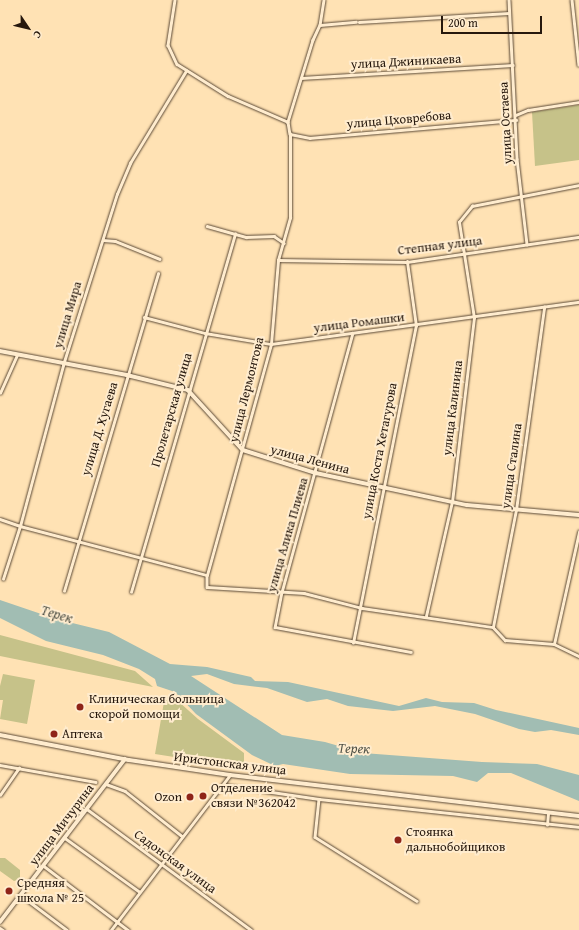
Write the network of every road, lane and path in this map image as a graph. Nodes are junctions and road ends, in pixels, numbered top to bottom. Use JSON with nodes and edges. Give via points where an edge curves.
{"nodes":[{"id":1,"x":175,"y":0,"type":"edge"},
{"id":2,"x":324,"y":0,"type":"edge"},
{"id":3,"x":509,"y":0,"type":"edge"},
{"id":4,"x":572,"y":0,"type":"edge"},
{"id":5,"x":509,"y":13,"type":"junction"},
{"id":6,"x":320,"y":25,"type":"junction"},
{"id":7,"x":513,"y":66,"type":"junction"},
{"id":8,"x":579,"y":66,"type":"edge"},
{"id":9,"x":186,"y":71,"type":"junction"},
{"id":10,"x":301,"y":78,"type":"junction"},
{"id":11,"x":579,"y":102,"type":"edge"},
{"id":12,"x":515,"y":116,"type":"junction"},
{"id":13,"x":516,"y":120,"type":"junction"},
{"id":14,"x":288,"y":122,"type":"junction"},
{"id":15,"x":290,"y":134,"type":"junction"},
{"id":16,"x":579,"y":185,"type":"edge"},
{"id":17,"x":521,"y":196,"type":"junction"},
{"id":18,"x":207,"y":226,"type":"dead end"},
{"id":19,"x":235,"y":234,"type":"junction"},
{"id":20,"x":579,"y":238,"type":"edge"},
{"id":21,"x":102,"y":240,"type":"junction"},
{"id":22,"x":284,"y":243,"type":"junction"},
{"id":23,"x":527,"y":244,"type":"junction"},
{"id":24,"x":463,"y":254,"type":"junction"},
{"id":25,"x":160,"y":259,"type":"dead end"},
{"id":26,"x":278,"y":260,"type":"junction"},
{"id":27,"x":407,"y":262,"type":"junction"},
{"id":28,"x":158,"y":274,"type":"dead end"},
{"id":29,"x":579,"y":302,"type":"edge"},
{"id":30,"x":544,"y":307,"type":"junction"},
{"id":31,"x":144,"y":317,"type":"junction"},
{"id":32,"x":474,"y":318,"type":"junction"},
{"id":33,"x":416,"y":326,"type":"junction"},
{"id":34,"x":205,"y":333,"type":"junction"},
{"id":35,"x":353,"y":333,"type":"junction"},
{"id":36,"x":271,"y":344,"type":"junction"},
{"id":37,"x":0,"y":351,"type":"edge"},
{"id":38,"x":18,"y":355,"type":"junction"},
{"id":39,"x":63,"y":365,"type":"junction"},
{"id":40,"x":127,"y":375,"type":"junction"},
{"id":41,"x":188,"y":390,"type":"junction"},
{"id":42,"x":0,"y":394,"type":"edge"},
{"id":43,"x":243,"y":450,"type":"junction"},
{"id":44,"x":316,"y":473,"type":"junction"},
{"id":45,"x":382,"y":488,"type":"junction"},
{"id":46,"x":452,"y":502,"type":"junction"},
{"id":47,"x":516,"y":510,"type":"junction"},
{"id":48,"x":579,"y":515,"type":"edge"},
{"id":49,"x":0,"y":519,"type":"edge"},
{"id":50,"x":20,"y":526,"type":"junction"},
{"id":51,"x":579,"y":532,"type":"edge"},
{"id":52,"x":77,"y":542,"type":"junction"},
{"id":53,"x":140,"y":559,"type":"junction"},
{"id":54,"x":207,"y":576,"type":"junction"},
{"id":55,"x":3,"y":579,"type":"dead end"},
{"id":56,"x":64,"y":591,"type":"dead end"},
{"id":57,"x":131,"y":592,"type":"dead end"},
{"id":58,"x":282,"y":592,"type":"junction"},
{"id":59,"x":362,"y":608,"type":"junction"},
{"id":60,"x":426,"y":616,"type":"junction"},
{"id":61,"x":493,"y":627,"type":"junction"},
{"id":62,"x":353,"y":643,"type":"junction"},
{"id":63,"x":554,"y":644,"type":"junction"},
{"id":64,"x":411,"y":652,"type":"dead end"},
{"id":65,"x":579,"y":656,"type":"edge"},
{"id":66,"x":0,"y":735,"type":"edge"},
{"id":67,"x":125,"y":759,"type":"junction"},
{"id":68,"x":0,"y":765,"type":"edge"},
{"id":69,"x":19,"y":768,"type":"junction"},
{"id":70,"x":230,"y":775,"type":"junction"},
{"id":71,"x":95,"y":782,"type":"dead end"},
{"id":72,"x":106,"y":784,"type":"junction"},
{"id":73,"x":224,"y":785,"type":"junction"},
{"id":74,"x":0,"y":795,"type":"edge"},
{"id":75,"x":319,"y":799,"type":"junction"},
{"id":76,"x":87,"y":809,"type":"junction"},
{"id":77,"x":548,"y":812,"type":"junction"},
{"id":78,"x":579,"y":816,"type":"edge"},
{"id":79,"x":547,"y":825,"type":"junction"},
{"id":80,"x":579,"y":828,"type":"edge"},
{"id":81,"x":182,"y":836,"type":"junction"},
{"id":82,"x":65,"y":838,"type":"junction"},
{"id":83,"x":161,"y":865,"type":"junction"},
{"id":84,"x":44,"y":866,"type":"junction"},
{"id":85,"x":140,"y":892,"type":"junction"},
{"id":86,"x":22,"y":896,"type":"junction"},
{"id":87,"x":417,"y":901,"type":"dead end"},
{"id":88,"x":0,"y":922,"type":"edge"},
{"id":89,"x":117,"y":922,"type":"junction"},
{"id":90,"x":0,"y":928,"type":"edge"},
{"id":91,"x":3,"y":930,"type":"edge"},
{"id":92,"x":67,"y":930,"type":"edge"},
{"id":93,"x":111,"y":930,"type":"edge"},
{"id":94,"x":128,"y":930,"type":"edge"},
{"id":95,"x":252,"y":930,"type":"edge"}],
"edges":[{"from":1,"to":9,"type":"street","via":[[168,32],[171,55]]},
{"from":2,"to":6,"type":"street"},
{"from":3,"to":5,"type":"street","name":"улица Остаева"},
{"from":4,"to":8,"type":"street"},
{"from":5,"to":6,"type":"street"},
{"from":5,"to":7,"type":"street","name":"улица Остаева"},
{"from":6,"to":10,"type":"street"},
{"from":7,"to":10,"type":"street","name":"улица Джиникаева"},
{"from":7,"to":12,"type":"street","name":"улица Остаева"},
{"from":9,"to":14,"type":"street","via":[[228,96]]},
{"from":9,"to":21,"type":"street","name":"улица Мира","via":[[130,163]]},
{"from":10,"to":14,"type":"street"},
{"from":11,"to":12,"type":"street","via":[[528,110]]},
{"from":12,"to":13,"type":"street","name":"улица Остаева"},
{"from":13,"to":15,"type":"street","name":"улица Цховребова","via":[[310,138]]},
{"from":13,"to":17,"type":"street","name":"улица Остаева"},
{"from":14,"to":15,"type":"street"},
{"from":15,"to":22,"type":"street","name":"улица Лермонтова","via":[[290,218]]},
{"from":16,"to":17,"type":"street"},
{"from":17,"to":23,"type":"street","name":"улица Остаева"},
{"from":17,"to":24,"type":"street","name":"улица Калинина","via":[[472,206],[458,225]]},
{"from":18,"to":19,"type":"street"},
{"from":19,"to":22,"type":"street","via":[[259,238],[274,236]]},
{"from":19,"to":34,"type":"street","name":"Пролетарская улица"},
{"from":20,"to":23,"type":"street","name":"Степная улица"},
{"from":21,"to":25,"type":"street","via":[[115,240]]},
{"from":21,"to":39,"type":"street","name":"улица Мира"},
{"from":22,"to":26,"type":"street","name":"улица Лермонтова"},
{"from":23,"to":24,"type":"street","name":"Степная улица"},
{"from":24,"to":27,"type":"street","name":"Степная улица"},
{"from":24,"to":32,"type":"street","name":"улица Калинина"},
{"from":26,"to":27,"type":"street","name":"Степная улица"},
{"from":26,"to":36,"type":"street","name":"улица Лермонтова"},
{"from":27,"to":33,"type":"street","name":"улица Коста Хетагурова"},
{"from":28,"to":31,"type":"street","name":"улица Д. Хугаева"},
{"from":29,"to":30,"type":"street","name":"улица Ромашки"},
{"from":30,"to":32,"type":"street","name":"улица Ромашки"},
{"from":30,"to":47,"type":"street","name":"улица Сталина"},
{"from":31,"to":34,"type":"street","name":"улица Ромашки"},
{"from":31,"to":40,"type":"street","name":"улица Д. Хугаева"},
{"from":32,"to":33,"type":"street","name":"улица Ромашки"},
{"from":32,"to":46,"type":"street","name":"улица Калинина"},
{"from":33,"to":35,"type":"street","name":"улица Ромашки"},
{"from":33,"to":45,"type":"street","name":"улица Коста Хетагурова"},
{"from":34,"to":36,"type":"street","name":"улица Ромашки"},
{"from":34,"to":41,"type":"street","name":"Пролетарская улица"},
{"from":35,"to":36,"type":"street","name":"улица Ромашки"},
{"from":35,"to":44,"type":"street","name":"улица Алика Плиева"},
{"from":36,"to":43,"type":"street","name":"улица Лермонтова"},
{"from":37,"to":38,"type":"street"},
{"from":38,"to":39,"type":"street"},
{"from":38,"to":42,"type":"street"},
{"from":39,"to":40,"type":"street"},
{"from":39,"to":50,"type":"street","name":"улица Мира"},
{"from":40,"to":41,"type":"street"},
{"from":40,"to":52,"type":"street","name":"улица Д. Хугаева"},
{"from":41,"to":43,"type":"street"},
{"from":41,"to":53,"type":"street","name":"Пролетарская улица"},
{"from":43,"to":44,"type":"street","name":"улица Ленина"},
{"from":43,"to":54,"type":"street","name":"улица Лермонтова"},
{"from":44,"to":45,"type":"street","name":"улица Ленина"},
{"from":44,"to":58,"type":"street","name":"улица Алика Плиева"},
{"from":45,"to":46,"type":"street","name":"улица Ленина"},
{"from":45,"to":59,"type":"street","name":"улица Коста Хетагурова"},
{"from":46,"to":47,"type":"street","name":"улица Ленина"},
{"from":46,"to":60,"type":"street","name":"улица Калинина"},
{"from":47,"to":48,"type":"street","name":"улица Ленина"},
{"from":47,"to":61,"type":"street","name":"улица Сталина"},
{"from":49,"to":50,"type":"street"},
{"from":50,"to":52,"type":"street"},
{"from":50,"to":55,"type":"street","name":"улица Мира"},
{"from":51,"to":63,"type":"street"},
{"from":52,"to":53,"type":"street"},
{"from":52,"to":56,"type":"street","name":"улица Д. Хугаева"},
{"from":53,"to":54,"type":"street"},
{"from":53,"to":57,"type":"street","name":"Пролетарская улица"},
{"from":54,"to":58,"type":"street","via":[[207,587]]},
{"from":58,"to":59,"type":"street","via":[[304,593]]},
{"from":58,"to":62,"type":"street","name":"улица Алика Плиева","via":[[275,627]]},
{"from":59,"to":60,"type":"street"},
{"from":59,"to":62,"type":"street","name":"улица Коста Хетагурова"},
{"from":60,"to":61,"type":"street"},
{"from":61,"to":63,"type":"street","via":[[506,640]]},
{"from":62,"to":64,"type":"street"},
{"from":63,"to":65,"type":"street"},
{"from":66,"to":67,"type":"main road","name":"Иристонская улица"},
{"from":67,"to":70,"type":"main road","name":"Иристонская улица"},
{"from":67,"to":72,"type":"street","name":"улица Мичурина"},
{"from":68,"to":69,"type":"street"},
{"from":69,"to":71,"type":"street"},
{"from":69,"to":74,"type":"street"},
{"from":70,"to":73,"type":"street"},
{"from":70,"to":77,"type":"main road","name":"Иристонская улица"},
{"from":72,"to":76,"type":"street","name":"улица Мичурина"},
{"from":72,"to":81,"type":"street","via":[[125,791]]},
{"from":73,"to":75,"type":"street"},
{"from":73,"to":81,"type":"street"},
{"from":75,"to":79,"type":"street"},
{"from":75,"to":87,"type":"street","via":[[315,837]]},
{"from":76,"to":82,"type":"street","name":"улица Мичурина"},
{"from":76,"to":83,"type":"street","name":"Садонская улица"},
{"from":77,"to":78,"type":"main road","name":"Иристонская улица"},
{"from":77,"to":79,"type":"street"},
{"from":79,"to":80,"type":"street"},
{"from":81,"to":83,"type":"street"},
{"from":82,"to":84,"type":"street","name":"улица Мичурина"},
{"from":82,"to":85,"type":"street"},
{"from":83,"to":85,"type":"street"},
{"from":83,"to":95,"type":"street","name":"Садонская улица"},
{"from":84,"to":86,"type":"street","name":"улица Мичурина"},
{"from":84,"to":89,"type":"street"},
{"from":85,"to":89,"type":"street"},
{"from":86,"to":88,"type":"street","name":"улица Мичурина"},
{"from":86,"to":92,"type":"street"},
{"from":89,"to":93,"type":"street"},
{"from":89,"to":94,"type":"street"},
{"from":90,"to":91,"type":"street"}]}
